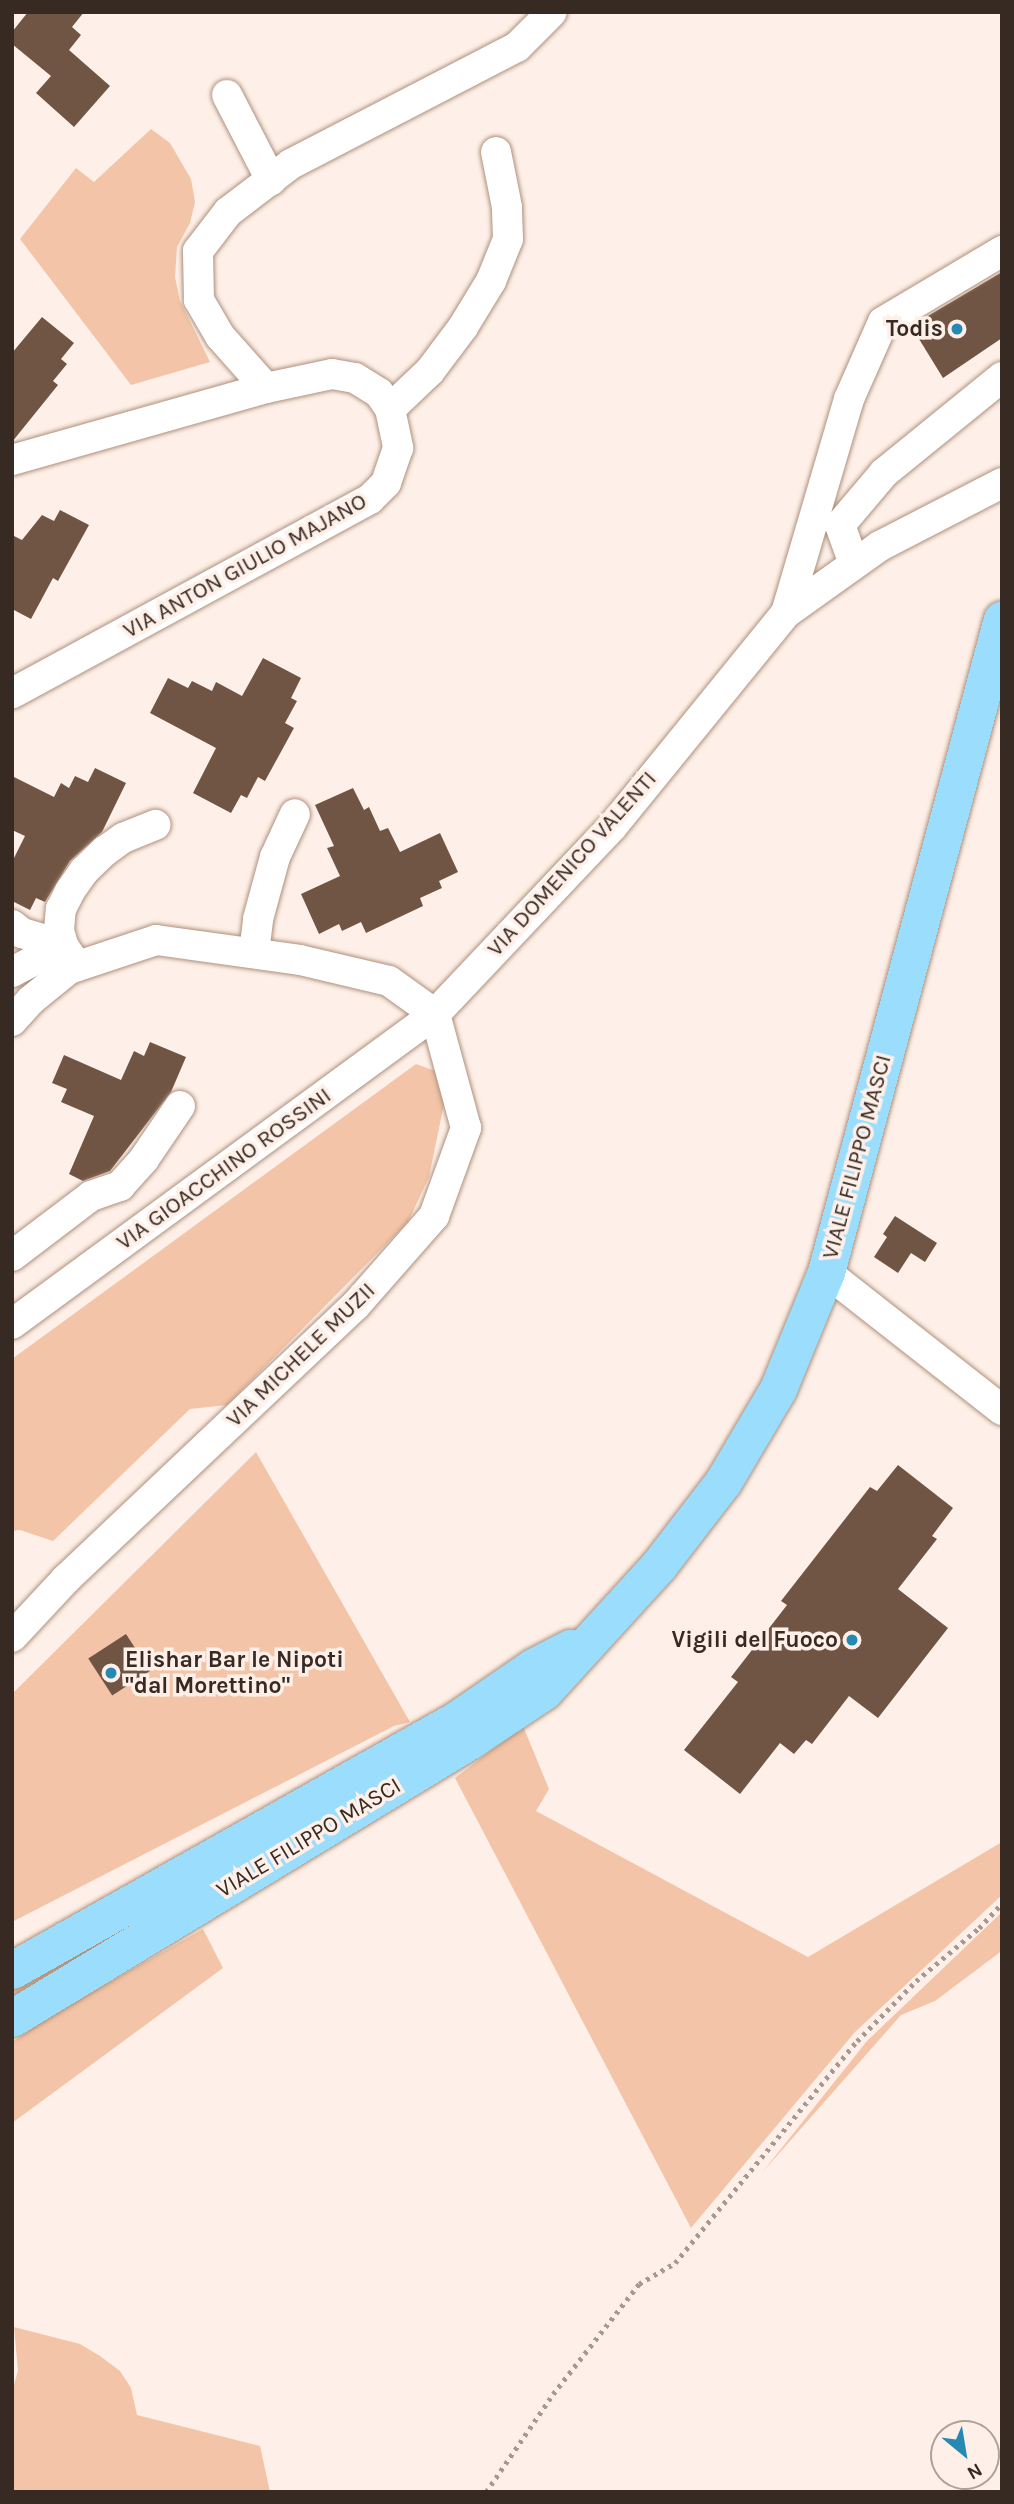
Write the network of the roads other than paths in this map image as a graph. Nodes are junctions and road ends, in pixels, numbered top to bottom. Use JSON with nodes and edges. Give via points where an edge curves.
{"nodes":[{"id":1,"x":552,"y":12,"type":"edge"},
{"id":2,"x":227,"y":95,"type":"dead end"},
{"id":3,"x":496,"y":152,"type":"dead end"},
{"id":4,"x":271,"y":180,"type":"junction"},
{"id":5,"x":1002,"y":251,"type":"edge"},
{"id":6,"x":1002,"y":377,"type":"edge"},
{"id":7,"x":266,"y":388,"type":"junction"},
{"id":8,"x":390,"y":409,"type":"junction"},
{"id":9,"x":12,"y":460,"type":"edge"},
{"id":10,"x":1002,"y":482,"type":"edge"},
{"id":11,"x":854,"y":564,"type":"junction"},
{"id":12,"x":786,"y":612,"type":"junction"},
{"id":13,"x":1002,"y":618,"type":"edge"},
{"id":14,"x":12,"y":693,"type":"edge"},
{"id":15,"x":295,"y":814,"type":"dead end"},
{"id":16,"x":156,"y":825,"type":"dead end"},
{"id":17,"x":12,"y":925,"type":"edge"},
{"id":18,"x":254,"y":953,"type":"junction"},
{"id":19,"x":70,"y":955,"type":"junction"},
{"id":20,"x":12,"y":972,"type":"edge"},
{"id":21,"x":435,"y":1014,"type":"junction"},
{"id":22,"x":13,"y":1020,"type":"edge"},
{"id":23,"x":180,"y":1106,"type":"dead end"},
{"id":24,"x":12,"y":1256,"type":"edge"},
{"id":25,"x":826,"y":1272,"type":"junction"},
{"id":26,"x":12,"y":1324,"type":"edge"},
{"id":27,"x":1002,"y":1410,"type":"edge"},
{"id":28,"x":12,"y":1637,"type":"edge"},
{"id":29,"x":590,"y":1638,"type":"junction"},
{"id":30,"x":12,"y":1969,"type":"edge"},
{"id":31,"x":12,"y":2018,"type":"edge"}],
"edges":[{"from":1,"to":4,"type":"street","via":[[517,47],[291,164]]},
{"from":2,"to":4,"type":"street"},
{"from":3,"to":8,"type":"street","via":[[508,239],[491,281],[438,360]]},
{"from":4,"to":7,"type":"street","via":[[228,212],[198,251],[199,300],[220,337]]},
{"from":5,"to":12,"type":"street","name":"VIA DOMENICO VALENTI","via":[[883,322],[849,399]]},
{"from":6,"to":11,"type":"street","via":[[884,473],[841,525]]},
{"from":7,"to":8,"type":"street","name":"VIA ANTON GIULIO MAJANO","via":[[344,375],[368,383]]},
{"from":7,"to":9,"type":"street","name":"VIA ANTON GIULIO MAJANO"},
{"from":8,"to":14,"type":"street","name":"VIA ANTON GIULIO MAJANO","via":[[398,448],[386,482],[370,499]]},
{"from":10,"to":11,"type":"street","name":"VIA DOMENICO VALENTI"},
{"from":11,"to":12,"type":"street","name":"VIA DOMENICO VALENTI"},
{"from":12,"to":21,"type":"street","name":"VIA DOMENICO VALENTI","via":[[612,827]]},
{"from":13,"to":25,"type":"main road","name":"VIALE FILIPPO MASCI"},
{"from":15,"to":18,"type":"street","via":[[275,857]]},
{"from":16,"to":19,"type":"street","via":[[123,838],[84,871],[61,909],[59,930]]},
{"from":17,"to":19,"type":"street"},
{"from":18,"to":19,"type":"street","via":[[156,940]]},
{"from":18,"to":21,"type":"street","via":[[389,981]]},
{"from":19,"to":20,"type":"street"},
{"from":19,"to":22,"type":"street"},
{"from":21,"to":26,"type":"street","name":"VIA GIOACCHINO ROSSINI"},
{"from":21,"to":28,"type":"street","name":"VIA MICHELE MUZII","via":[[466,1128],[434,1216],[355,1306],[66,1580]]},
{"from":23,"to":24,"type":"street","via":[[120,1186],[91,1196]]},
{"from":25,"to":27,"type":"street"},
{"from":25,"to":29,"type":"main road","name":"VIALE FILIPPO MASCI","via":[[778,1389],[723,1482],[659,1565]]},
{"from":29,"to":30,"type":"main road","name":"VIALE FILIPPO MASCI","via":[[533,1667],[456,1720]]},
{"from":29,"to":31,"type":"main road","name":"VIALE FILIPPO MASCI","via":[[544,1691],[468,1741]]}]}
